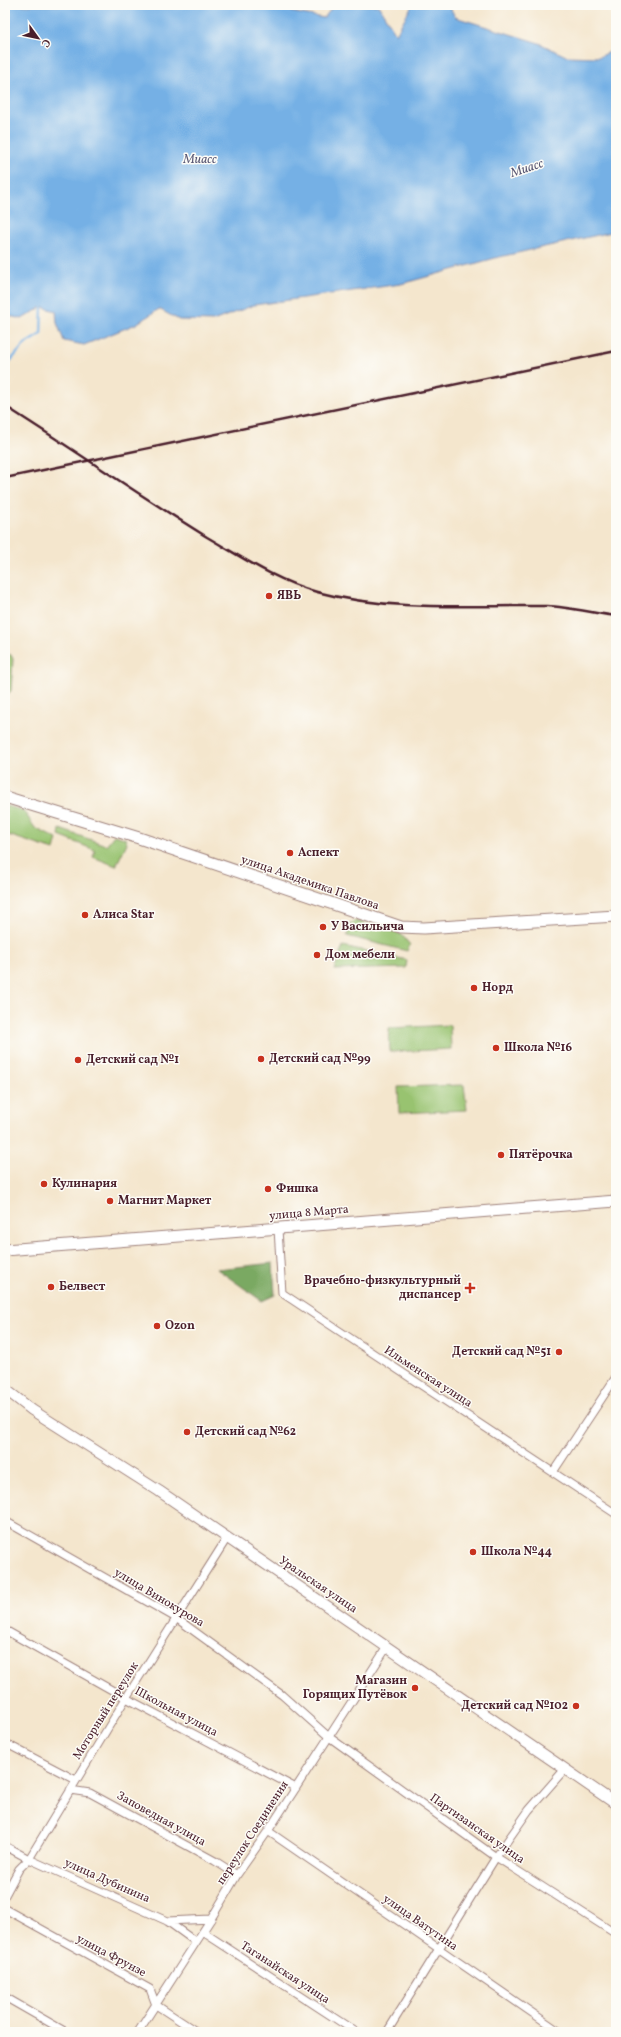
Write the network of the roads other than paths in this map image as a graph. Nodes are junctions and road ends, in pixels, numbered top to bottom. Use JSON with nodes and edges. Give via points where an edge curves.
{"nodes":[{"id":1,"x":5,"y":797,"type":"edge"},
{"id":2,"x":616,"y":916,"type":"edge"},
{"id":3,"x":616,"y":1201,"type":"edge"},
{"id":4,"x":278,"y":1229,"type":"junction"},
{"id":5,"x":5,"y":1250,"type":"edge"},
{"id":6,"x":616,"y":1377,"type":"edge"},
{"id":7,"x":5,"y":1389,"type":"edge"},
{"id":8,"x":553,"y":1472,"type":"junction"},
{"id":9,"x":616,"y":1514,"type":"edge"},
{"id":10,"x":5,"y":1520,"type":"edge"},
{"id":11,"x":227,"y":1538,"type":"junction"},
{"id":12,"x":176,"y":1618,"type":"junction"},
{"id":13,"x":5,"y":1630,"type":"edge"},
{"id":14,"x":387,"y":1647,"type":"junction"},
{"id":15,"x":126,"y":1698,"type":"junction"},
{"id":16,"x":329,"y":1737,"type":"junction"},
{"id":17,"x":5,"y":1743,"type":"edge"},
{"id":18,"x":565,"y":1769,"type":"junction"},
{"id":19,"x":76,"y":1780,"type":"junction"},
{"id":20,"x":296,"y":1788,"type":"junction"},
{"id":21,"x":70,"y":1790,"type":"junction"},
{"id":22,"x":616,"y":1804,"type":"edge"},
{"id":23,"x":268,"y":1831,"type":"junction"},
{"id":24,"x":5,"y":1846,"type":"edge"},
{"id":25,"x":496,"y":1857,"type":"junction"},
{"id":26,"x":29,"y":1859,"type":"junction"},
{"id":27,"x":237,"y":1875,"type":"junction"},
{"id":28,"x":5,"y":1895,"type":"edge"},
{"id":29,"x":5,"y":1909,"type":"edge"},
{"id":30,"x":211,"y":1919,"type":"junction"},
{"id":31,"x":167,"y":1921,"type":"junction"},
{"id":32,"x":203,"y":1932,"type":"junction"},
{"id":33,"x":616,"y":1934,"type":"edge"},
{"id":34,"x":196,"y":1942,"type":"junction"},
{"id":35,"x":440,"y":1950,"type":"junction"},
{"id":36,"x":5,"y":1997,"type":"edge"},
{"id":37,"x":156,"y":2005,"type":"junction"},
{"id":38,"x":66,"y":2032,"type":"edge"},
{"id":39,"x":138,"y":2032,"type":"edge"},
{"id":40,"x":197,"y":2032,"type":"edge"},
{"id":41,"x":356,"y":2032,"type":"edge"},
{"id":42,"x":387,"y":2032,"type":"edge"},
{"id":43,"x":560,"y":2032,"type":"edge"}],
"edges":[{"from":1,"to":2,"type":"main road","name":"улица Академика Павлова","via":[[139,838],[401,927],[432,928]]},
{"from":3,"to":4,"type":"main road","name":"улица 8 Марта"},
{"from":4,"to":5,"type":"main road","name":"улица 8 Марта"},
{"from":4,"to":8,"type":"street","name":"Ильменская улица","via":[[282,1293]]},
{"from":6,"to":8,"type":"street"},
{"from":7,"to":11,"type":"street","name":"Уральская улица","via":[[32,1410],[97,1450]]},
{"from":8,"to":9,"type":"street","name":"Ильменская улица"},
{"from":10,"to":12,"type":"street","name":"улица Винокурова"},
{"from":11,"to":12,"type":"street","name":"Моторный переулок"},
{"from":11,"to":14,"type":"street","name":"Уральская улица"},
{"from":12,"to":15,"type":"street","name":"Моторный переулок"},
{"from":12,"to":16,"type":"street","name":"улица Винокурова","via":[[282,1695]]},
{"from":13,"to":15,"type":"street","name":"Школьная улица"},
{"from":14,"to":16,"type":"street","name":"переулок Соединения"},
{"from":14,"to":18,"type":"street","name":"Уральская улица"},
{"from":15,"to":19,"type":"street","name":"Моторный переулок"},
{"from":15,"to":20,"type":"street","name":"Школьная улица"},
{"from":16,"to":20,"type":"street","name":"переулок Соединения"},
{"from":16,"to":25,"type":"street","name":"Партизанская улица"},
{"from":17,"to":19,"type":"street"},
{"from":18,"to":22,"type":"street","name":"Уральская улица"},
{"from":18,"to":25,"type":"street","via":[[528,1810]]},
{"from":19,"to":21,"type":"street","name":"Моторный переулок"},
{"from":20,"to":23,"type":"street","name":"переулок Соединения"},
{"from":21,"to":26,"type":"street","name":"Моторный переулок"},
{"from":21,"to":27,"type":"street","name":"Заповедная улица","via":[[90,1793]]},
{"from":23,"to":27,"type":"street","name":"переулок Соединения"},
{"from":23,"to":35,"type":"street","name":"улица Ватутина"},
{"from":24,"to":26,"type":"street","name":"улица Дубинина"},
{"from":25,"to":33,"type":"street","name":"Партизанская улица"},
{"from":25,"to":35,"type":"street"},
{"from":26,"to":28,"type":"street","name":"Моторный переулок","via":[[19,1869]]},
{"from":26,"to":31,"type":"street","name":"улица Дубинина"},
{"from":27,"to":30,"type":"street","name":"переулок Соединения"},
{"from":29,"to":37,"type":"street","name":"улица Фрунзе","via":[[150,1989]]},
{"from":30,"to":31,"type":"street"},
{"from":30,"to":32,"type":"street","name":"переулок Соединения"},
{"from":31,"to":34,"type":"street","name":"улица Дубинина"},
{"from":32,"to":34,"type":"street","name":"переулок Соединения"},
{"from":32,"to":41,"type":"street","name":"Таганайская улица"},
{"from":34,"to":37,"type":"street","name":"переулок Соединения"},
{"from":35,"to":42,"type":"street"},
{"from":35,"to":43,"type":"street","name":"улица Ватутина"},
{"from":36,"to":38,"type":"street"},
{"from":37,"to":39,"type":"street","name":"переулок Соединения"},
{"from":37,"to":40,"type":"street"}]}
